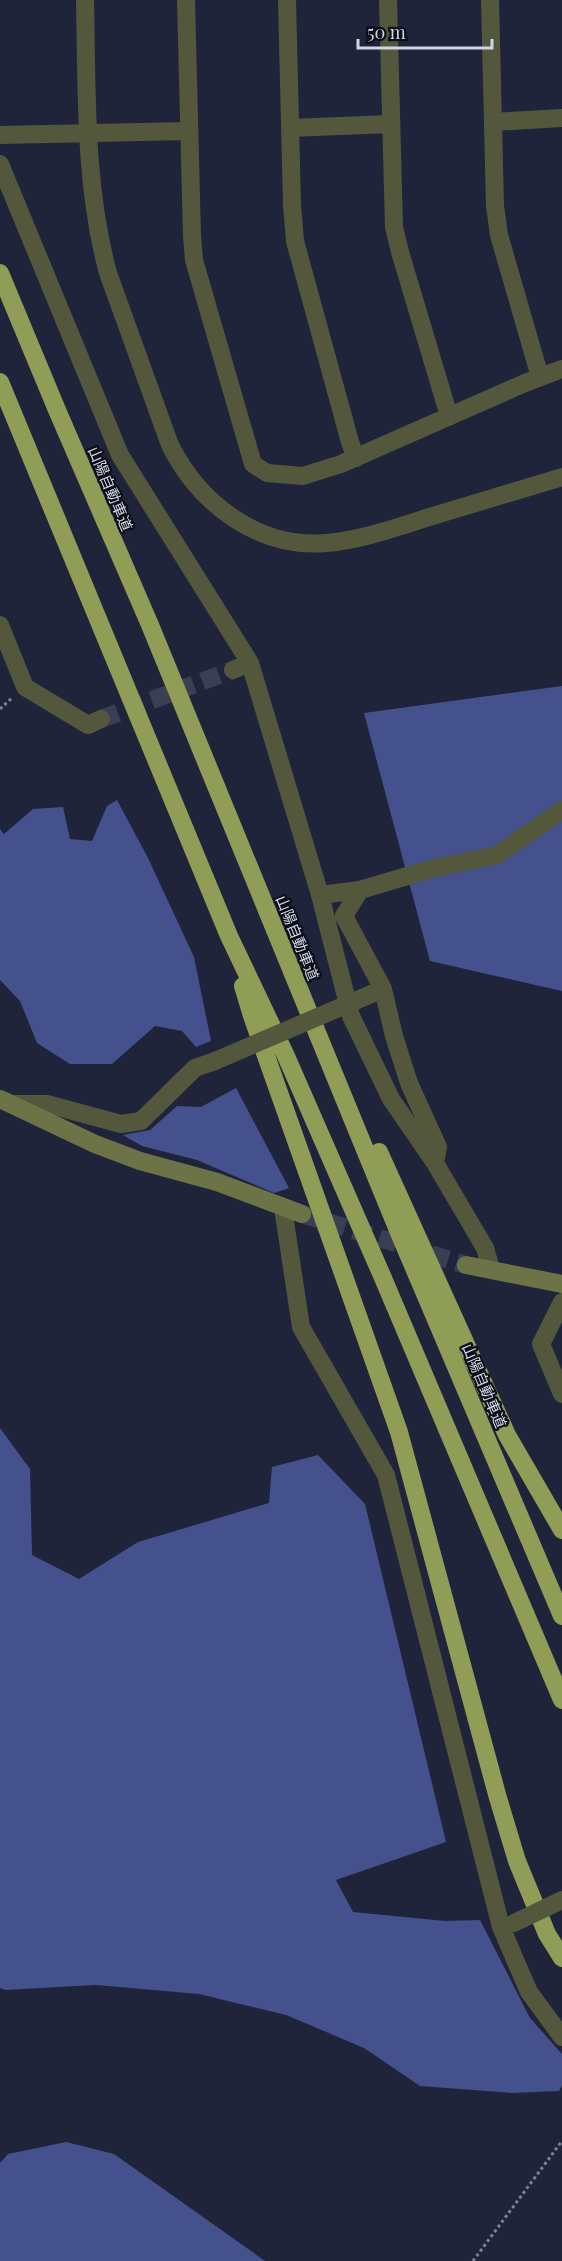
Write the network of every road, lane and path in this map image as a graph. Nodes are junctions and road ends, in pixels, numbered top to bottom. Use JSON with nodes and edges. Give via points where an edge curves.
{"nodes":[{"id":1,"x":85,"y":0,"type":"edge"},
{"id":2,"x":186,"y":0,"type":"edge"},
{"id":3,"x":287,"y":0,"type":"edge"},
{"id":4,"x":388,"y":0,"type":"edge"},
{"id":5,"x":490,"y":0,"type":"edge"},
{"id":6,"x":562,"y":118,"type":"edge"},
{"id":7,"x":493,"y":122,"type":"junction"},
{"id":8,"x":391,"y":124,"type":"junction"},
{"id":9,"x":290,"y":128,"type":"junction"},
{"id":10,"x":189,"y":131,"type":"junction"},
{"id":11,"x":89,"y":134,"type":"junction"},
{"id":12,"x":0,"y":135,"type":"edge"},
{"id":13,"x":0,"y":164,"type":"edge"},
{"id":14,"x":0,"y":273,"type":"edge"},
{"id":15,"x":562,"y":369,"type":"edge"},
{"id":16,"x":540,"y":377,"type":"junction"},
{"id":17,"x":0,"y":382,"type":"edge"},
{"id":18,"x":449,"y":416,"type":"junction"},
{"id":19,"x":357,"y":458,"type":"junction"},
{"id":20,"x":562,"y":477,"type":"edge"},
{"id":21,"x":0,"y":625,"type":"edge"},
{"id":22,"x":150,"y":625,"type":"junction"},
{"id":23,"x":250,"y":663,"type":"junction"},
{"id":24,"x":233,"y":670,"type":"tunnel mouth"},
{"id":25,"x":102,"y":718,"type":"tunnel mouth"},
{"id":26,"x":562,"y":810,"type":"edge"},
{"id":27,"x":360,"y":890,"type":"junction"},
{"id":28,"x":320,"y":895,"type":"junction"},
{"id":29,"x":229,"y":936,"type":"junction"},
{"id":30,"x":379,"y":990,"type":"junction"},
{"id":31,"x":7,"y":1102,"type":"edge"},
{"id":32,"x":435,"y":1163,"type":"junction"},
{"id":33,"x":283,"y":1208,"type":"junction"},
{"id":34,"x":302,"y":1214,"type":"tunnel mouth"},
{"id":35,"x":466,"y":1265,"type":"tunnel mouth"},
{"id":36,"x":491,"y":1269,"type":"junction"},
{"id":37,"x":562,"y":1284,"type":"edge"},
{"id":38,"x":562,"y":1302,"type":"edge"},
{"id":39,"x":562,"y":1394,"type":"edge"},
{"id":40,"x":562,"y":1530,"type":"edge"},
{"id":41,"x":562,"y":1616,"type":"edge"},
{"id":42,"x":562,"y":1700,"type":"edge"},
{"id":43,"x":562,"y":1900,"type":"edge"},
{"id":44,"x":507,"y":1925,"type":"junction"},
{"id":45,"x":562,"y":1958,"type":"edge"},
{"id":46,"x":562,"y":2037,"type":"edge"},
{"id":47,"x":562,"y":2141,"type":"edge"},
{"id":48,"x":474,"y":2261,"type":"edge"}],
"edges":[{"from":1,"to":11,"type":"street"},
{"from":2,"to":10,"type":"street"},
{"from":3,"to":9,"type":"street"},
{"from":4,"to":8,"type":"street"},
{"from":5,"to":7,"type":"street"},
{"from":6,"to":7,"type":"street"},
{"from":7,"to":16,"type":"street","via":[[499,235]]},
{"from":8,"to":9,"type":"street"},
{"from":8,"to":18,"type":"street","via":[[394,227]]},
{"from":9,"to":19,"type":"street","via":[[295,241]]},
{"from":10,"to":11,"type":"street"},
{"from":10,"to":19,"type":"street","via":[[194,260],[253,464],[267,473],[303,476]]},
{"from":11,"to":12,"type":"street"},
{"from":11,"to":20,"type":"street","via":[[91,186],[102,250],[170,445],[190,480],[228,516],[284,540],[324,544],[363,537]]},
{"from":13,"to":23,"type":"street","via":[[120,455]]},
{"from":14,"to":22,"type":"highway","name":"山陽自動車道"},
{"from":15,"to":16,"type":"street"},
{"from":16,"to":18,"type":"street"},
{"from":17,"to":29,"type":"highway"},
{"from":18,"to":19,"type":"street"},
{"from":21,"to":25,"type":"street","via":[[25,687],[87,725]]},
{"from":22,"to":40,"type":"highway","via":[[507,1435]]},
{"from":22,"to":41,"type":"highway","name":"山陽自動車道","via":[[404,1246]]},
{"from":23,"to":24,"type":"street"},
{"from":23,"to":28,"type":"street"},
{"from":26,"to":27,"type":"street","via":[[497,855]]},
{"from":27,"to":28,"type":"street"},
{"from":27,"to":30,"type":"street","via":[[344,916]]},
{"from":28,"to":32,"type":"street","via":[[351,1016],[391,1099]]},
{"from":29,"to":42,"type":"highway","via":[[378,1267]]},
{"from":29,"to":45,"type":"highway","via":[[252,1016],[399,1432],[517,1861],[547,1934]]},
{"from":30,"to":31,"type":"street","bridge":true,"via":[[195,1068],[141,1121],[121,1124],[47,1104]]},
{"from":30,"to":32,"type":"street","via":[[409,1083],[438,1147]]},
{"from":31,"to":33,"type":"street","via":[[95,1144],[217,1182]]},
{"from":32,"to":36,"type":"street","via":[[485,1248]]},
{"from":33,"to":34,"type":"street"},
{"from":33,"to":44,"type":"street","via":[[301,1327],[386,1475]]},
{"from":35,"to":36,"type":"street"},
{"from":36,"to":37,"type":"street"},
{"from":38,"to":39,"type":"street","via":[[541,1344]]},
{"from":43,"to":44,"type":"street","bridge":true},
{"from":44,"to":46,"type":"street","via":[[529,1992]]},
{"from":47,"to":48,"type":"path"}]}
